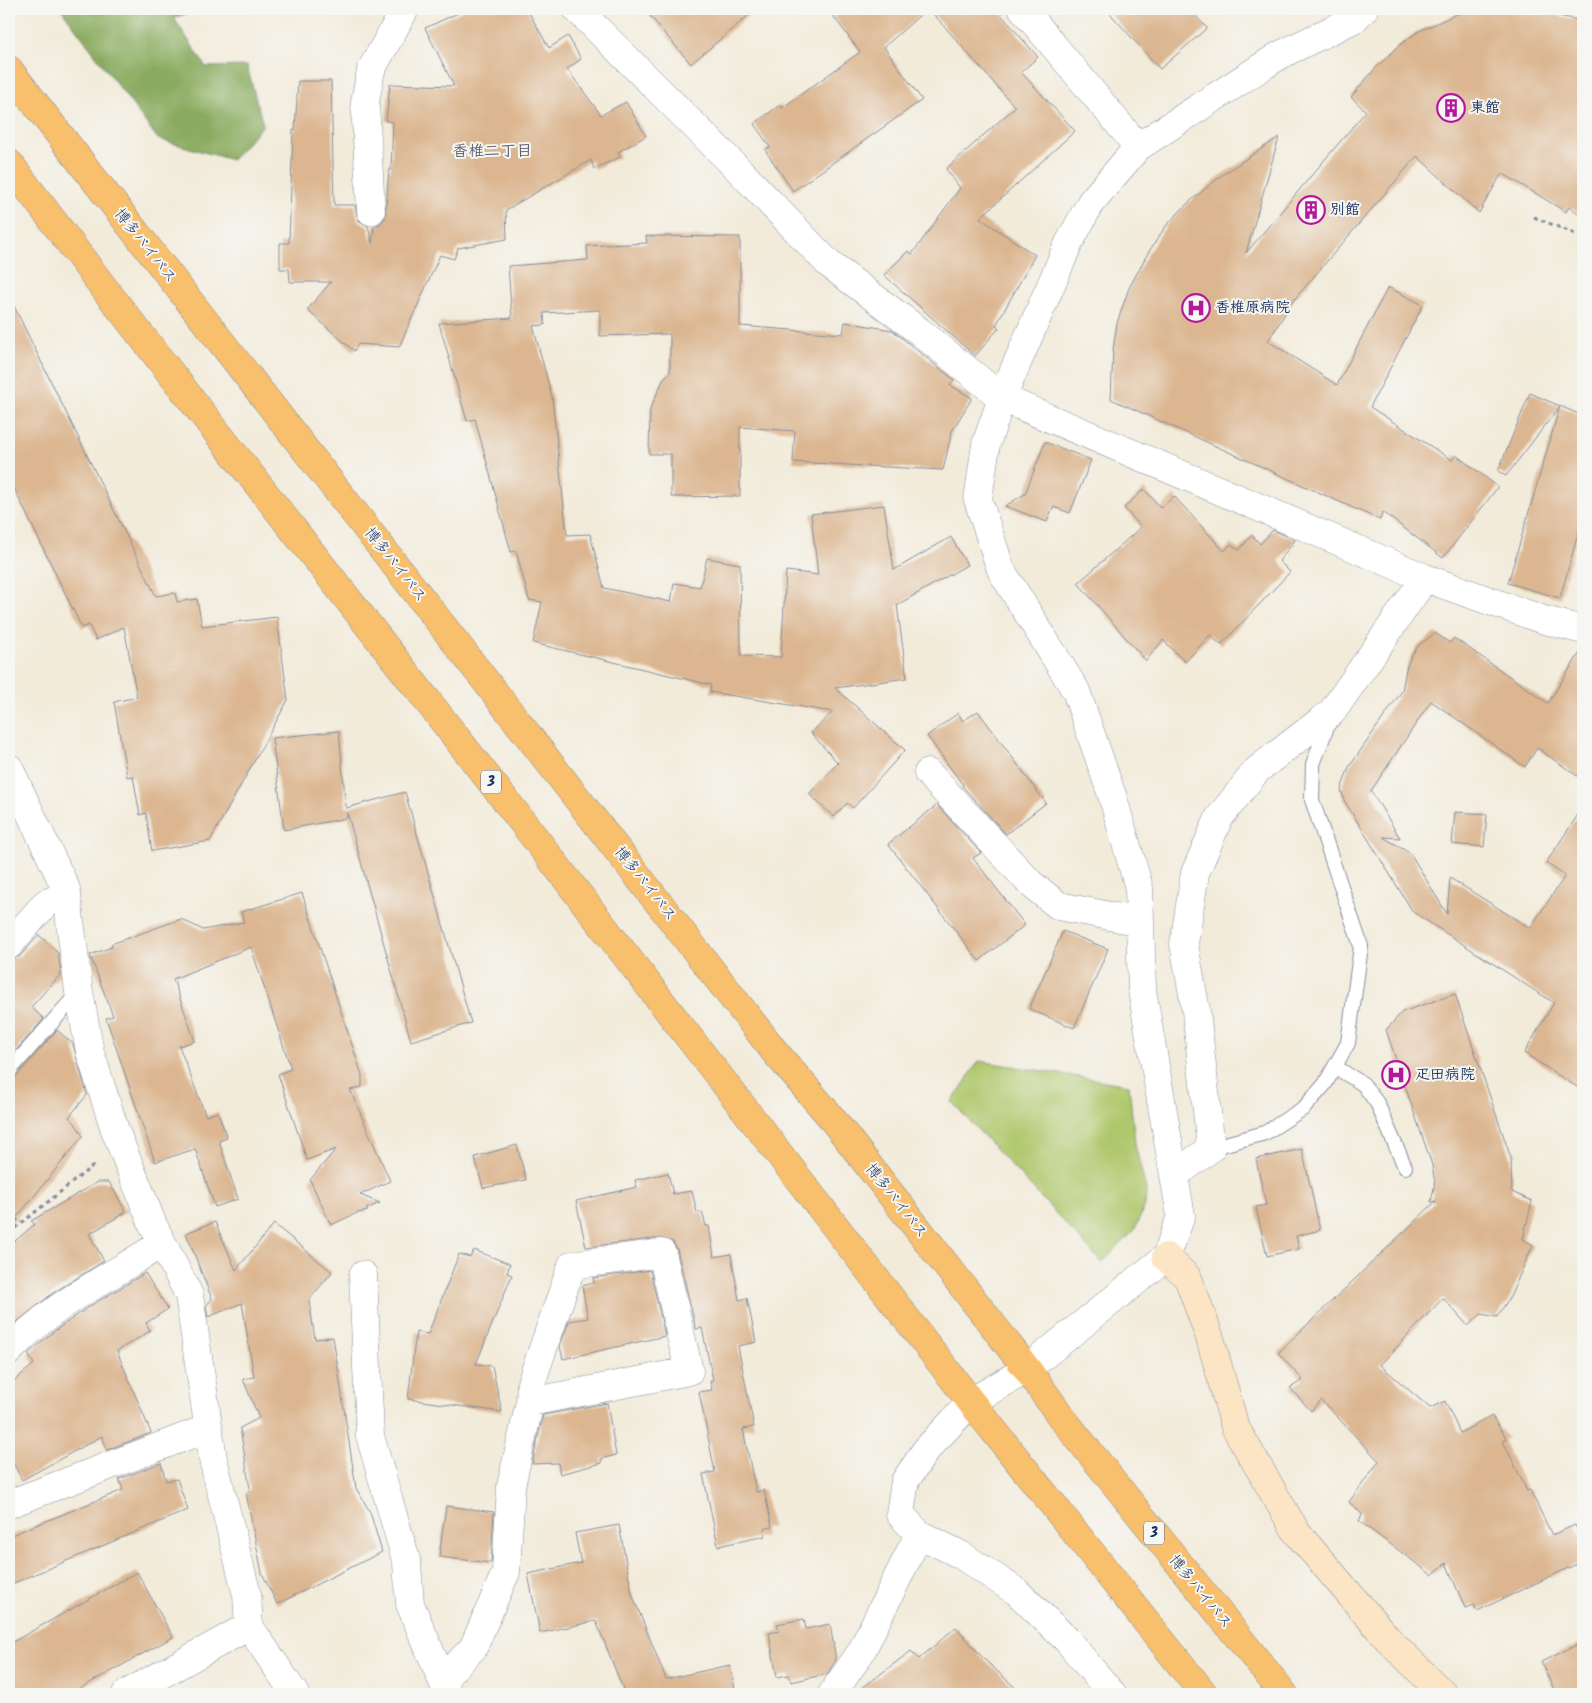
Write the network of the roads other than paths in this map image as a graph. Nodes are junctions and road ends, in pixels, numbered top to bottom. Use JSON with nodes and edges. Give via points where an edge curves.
{"nodes":[{"id":1,"x":405,"y":9,"type":"edge"},
{"id":2,"x":577,"y":9,"type":"edge"},
{"id":3,"x":1023,"y":9,"type":"edge"},
{"id":4,"x":1355,"y":12,"type":"edge"},
{"id":5,"x":9,"y":70,"type":"edge"},
{"id":6,"x":1138,"y":147,"type":"junction"},
{"id":7,"x":9,"y":163,"type":"edge"},
{"id":8,"x":371,"y":211,"type":"dead end"},
{"id":9,"x":1002,"y":398,"type":"junction"},
{"id":10,"x":1425,"y":578,"type":"junction"},
{"id":11,"x":1583,"y":630,"type":"edge"},
{"id":12,"x":1332,"y":712,"type":"junction"},
{"id":13,"x":9,"y":768,"type":"edge"},
{"id":14,"x":928,"y":773,"type":"dead end"},
{"id":15,"x":67,"y":895,"type":"junction"},
{"id":16,"x":1140,"y":922,"type":"junction"},
{"id":17,"x":9,"y":946,"type":"edge"},
{"id":18,"x":79,"y":992,"type":"junction"},
{"id":19,"x":1335,"y":1067,"type":"junction"},
{"id":20,"x":9,"y":1071,"type":"edge"},
{"id":21,"x":1211,"y":1148,"type":"junction"},
{"id":22,"x":1405,"y":1167,"type":"dead end"},
{"id":23,"x":1174,"y":1176,"type":"junction"},
{"id":24,"x":162,"y":1243,"type":"junction"},
{"id":25,"x":1166,"y":1257,"type":"junction"},
{"id":26,"x":363,"y":1275,"type":"dead end"},
{"id":27,"x":9,"y":1351,"type":"edge"},
{"id":28,"x":1027,"y":1369,"type":"junction"},
{"id":29,"x":530,"y":1402,"type":"junction"},
{"id":30,"x":971,"y":1402,"type":"junction"},
{"id":31,"x":208,"y":1428,"type":"junction"},
{"id":32,"x":9,"y":1504,"type":"edge"},
{"id":33,"x":919,"y":1534,"type":"junction"},
{"id":34,"x":249,"y":1626,"type":"junction"},
{"id":35,"x":445,"y":1687,"type":"edge"},
{"id":36,"x":126,"y":1694,"type":"edge"},
{"id":37,"x":295,"y":1694,"type":"edge"},
{"id":38,"x":832,"y":1694,"type":"edge"},
{"id":39,"x":1112,"y":1694,"type":"edge"},
{"id":40,"x":1204,"y":1694,"type":"edge"},
{"id":41,"x":1284,"y":1694,"type":"edge"},
{"id":42,"x":1443,"y":1694,"type":"edge"}],
"edges":[{"from":1,"to":8,"type":"street","via":[[371,70],[365,102]]},
{"from":2,"to":9,"type":"street","via":[[830,264]]},
{"from":3,"to":6,"type":"street"},
{"from":4,"to":6,"type":"street","via":[[1280,54]]},
{"from":5,"to":28,"type":"highway","name":"博多バイパス","number":"3","via":[[775,1052],[830,1116]]},
{"from":6,"to":9,"type":"street","via":[[1092,202],[1070,243]]},
{"from":7,"to":30,"type":"highway","number":"3"},
{"from":9,"to":10,"type":"street"},
{"from":9,"to":16,"type":"street","via":[[986,444],[978,500],[1001,570],[1076,692],[1113,798],[1139,888]]},
{"from":10,"to":11,"type":"street","via":[[1541,619]]},
{"from":10,"to":12,"type":"street"},
{"from":12,"to":19,"type":"lane","via":[[1313,764],[1312,800],[1361,946],[1348,1043]]},
{"from":12,"to":21,"type":"street","via":[[1257,770],[1219,818],[1195,873],[1184,944],[1196,1011]]},
{"from":13,"to":15,"type":"street"},
{"from":14,"to":16,"type":"street","via":[[1030,884],[1059,906]]},
{"from":15,"to":17,"type":"street","via":[[46,903]]},
{"from":15,"to":18,"type":"street"},
{"from":16,"to":23,"type":"street","via":[[1142,990]]},
{"from":18,"to":20,"type":"lane"},
{"from":18,"to":24,"type":"street","via":[[90,1052],[115,1130]]},
{"from":19,"to":21,"type":"lane","via":[[1304,1108],[1265,1133]]},
{"from":19,"to":22,"type":"lane","via":[[1363,1084],[1377,1103]]},
{"from":21,"to":23,"type":"street"},
{"from":23,"to":25,"type":"street","via":[[1182,1216]]},
{"from":24,"to":27,"type":"street","via":[[78,1294],[23,1336]]},
{"from":24,"to":31,"type":"street","via":[[189,1295]]},
{"from":25,"to":28,"type":"street"},
{"from":25,"to":42,"type":"street","via":[[1188,1278],[1210,1338],[1234,1427],[1297,1533],[1388,1638]]},
{"from":26,"to":35,"type":"street","via":[[370,1436],[407,1563],[410,1604]]},
{"from":28,"to":30,"type":"street"},
{"from":28,"to":41,"type":"highway","name":"博多バイパス","number":"3","via":[[1062,1418]]},
{"from":29,"to":29,"type":"street","via":[[531,1383],[572,1264],[662,1253],[689,1371]]},
{"from":29,"to":35,"type":"street","via":[[511,1486],[506,1572],[473,1648]]},
{"from":30,"to":33,"type":"street","via":[[926,1450],[905,1481],[900,1514]]},
{"from":30,"to":40,"type":"highway","number":"3"},
{"from":31,"to":32,"type":"street"},
{"from":31,"to":34,"type":"street","via":[[247,1595]]},
{"from":33,"to":38,"type":"street","via":[[861,1652]]},
{"from":33,"to":39,"type":"street","via":[[961,1555],[1017,1592],[1067,1640]]},
{"from":34,"to":36,"type":"street"},
{"from":34,"to":37,"type":"street"}]}
